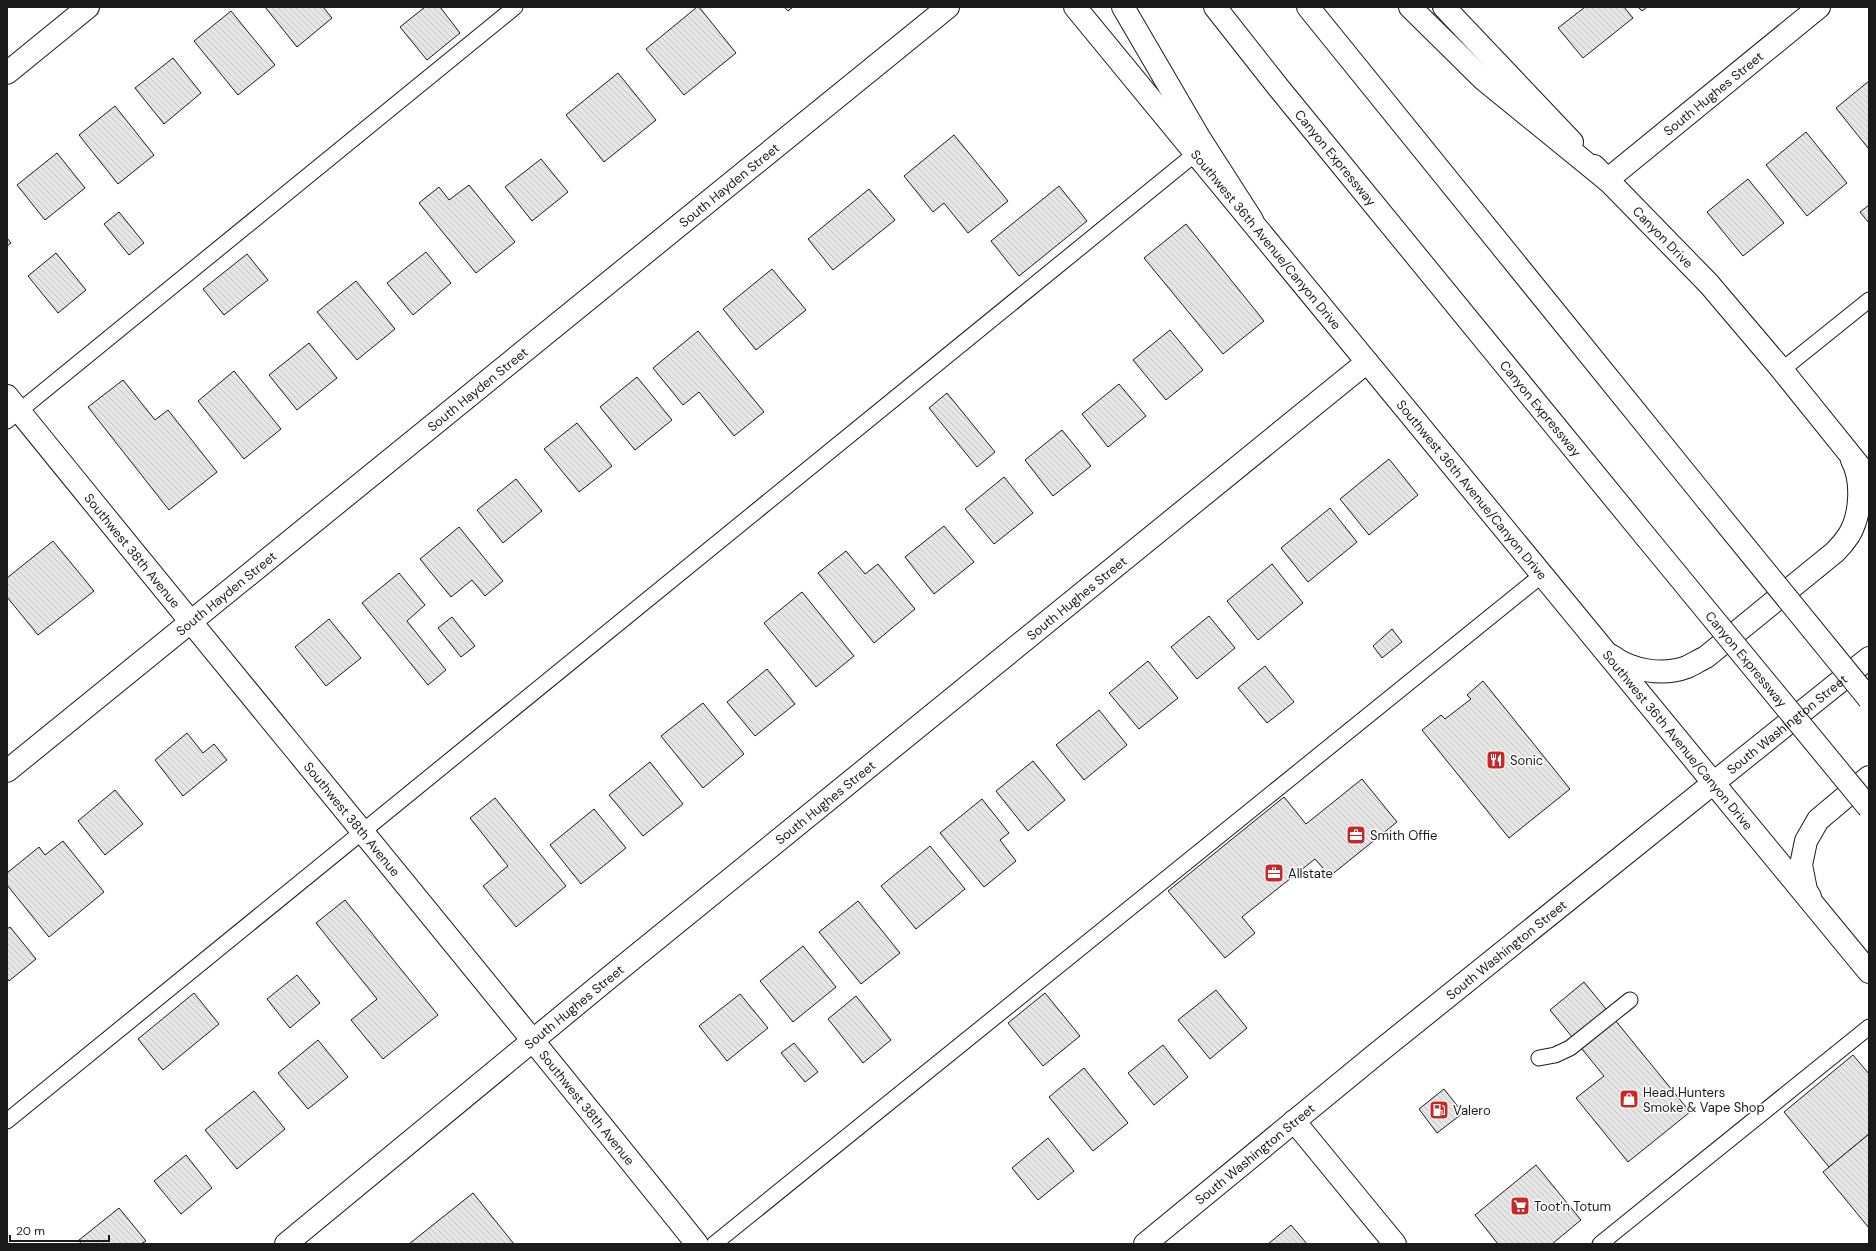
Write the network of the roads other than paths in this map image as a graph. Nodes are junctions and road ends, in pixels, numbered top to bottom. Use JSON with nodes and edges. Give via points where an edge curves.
{"nodes":[{"id":1,"x":88,"y":7,"type":"edge"},
{"id":2,"x":515,"y":7,"type":"edge"},
{"id":3,"x":948,"y":7,"type":"edge"},
{"id":4,"x":1076,"y":7,"type":"edge"},
{"id":5,"x":1123,"y":7,"type":"edge"},
{"id":6,"x":1215,"y":7,"type":"edge"},
{"id":7,"x":1308,"y":7,"type":"edge"},
{"id":8,"x":1410,"y":7,"type":"edge"},
{"id":9,"x":1444,"y":7,"type":"edge"},
{"id":10,"x":1819,"y":7,"type":"edge"},
{"id":11,"x":7,"y":73,"type":"edge"},
{"id":12,"x":1195,"y":154,"type":"junction"},
{"id":13,"x":1607,"y":180,"type":"junction"},
{"id":14,"x":1252,"y":220,"type":"junction"},
{"id":15,"x":1869,"y":300,"type":"edge"},
{"id":16,"x":1367,"y":362,"type":"junction"},
{"id":17,"x":1782,"y":370,"type":"junction"},
{"id":18,"x":11,"y":409,"type":"edge"},
{"id":19,"x":1843,"y":445,"type":"junction"},
{"id":20,"x":1869,"y":478,"type":"edge"},
{"id":21,"x":1542,"y":575,"type":"junction"},
{"id":22,"x":191,"y":622,"type":"junction"},
{"id":23,"x":1602,"y":648,"type":"junction"},
{"id":24,"x":1869,"y":658,"type":"edge"},
{"id":25,"x":1869,"y":699,"type":"edge"},
{"id":26,"x":7,"y":771,"type":"edge"},
{"id":27,"x":1869,"y":777,"type":"edge"},
{"id":28,"x":1713,"y":784,"type":"junction"},
{"id":29,"x":1869,"y":808,"type":"edge"},
{"id":30,"x":362,"y":833,"type":"junction"},
{"id":31,"x":1818,"y":911,"type":"junction"},
{"id":32,"x":1869,"y":972,"type":"edge"},
{"id":33,"x":1630,"y":1000,"type":"dead end"},
{"id":34,"x":1869,"y":1027,"type":"edge"},
{"id":35,"x":534,"y":1040,"type":"junction"},
{"id":36,"x":1539,"y":1058,"type":"dead end"},
{"id":37,"x":7,"y":1121,"type":"edge"},
{"id":38,"x":1294,"y":1121,"type":"junction"},
{"id":39,"x":286,"y":1244,"type":"edge"},
{"id":40,"x":697,"y":1244,"type":"edge"},
{"id":41,"x":714,"y":1244,"type":"edge"},
{"id":42,"x":1145,"y":1244,"type":"edge"},
{"id":43,"x":1395,"y":1244,"type":"edge"},
{"id":44,"x":1600,"y":1244,"type":"edge"}],
"edges":[{"from":1,"to":11,"type":"main road"},
{"from":2,"to":18,"type":"lane"},
{"from":3,"to":22,"type":"main road","name":"South Hayden Street"},
{"from":4,"to":12,"type":"main road","name":"Southwest 36th Avenue/Canyon Drive"},
{"from":5,"to":14,"type":"main road","via":[[1200,139]]},
{"from":6,"to":29,"type":"main road","name":"Canyon Expressway","bridge":true},
{"from":7,"to":25,"type":"main road","bridge":true},
{"from":8,"to":13,"type":"main road","via":[[1483,79]]},
{"from":9,"to":13,"type":"main road","name":"Canyon Drive"},
{"from":10,"to":13,"type":"main road","name":"South Hughes Street"},
{"from":12,"to":14,"type":"main road","name":"Southwest 36th Avenue/Canyon Drive"},
{"from":12,"to":30,"type":"lane"},
{"from":13,"to":17,"type":"main road","name":"Canyon Drive","via":[[1709,284]]},
{"from":14,"to":16,"type":"main road","name":"Southwest 36th Avenue/Canyon Drive"},
{"from":15,"to":17,"type":"lane"},
{"from":16,"to":21,"type":"main road","name":"Southwest 36th Avenue/Canyon Drive"},
{"from":16,"to":35,"type":"main road","name":"South Hughes Street"},
{"from":17,"to":19,"type":"main road","name":"Canyon Drive"},
{"from":18,"to":22,"type":"main road","name":"Southwest 38th Avenue"},
{"from":19,"to":20,"type":"main road","name":"Canyon Drive"},
{"from":19,"to":23,"type":"main road","via":[[1855,466],[1859,489],[1858,512],[1850,534],[1835,552],[1706,656],[1686,667],[1664,671],[1641,670],[1620,662]]},
{"from":21,"to":23,"type":"main road","name":"Southwest 36th Avenue/Canyon Drive"},
{"from":21,"to":41,"type":"lane"},
{"from":22,"to":26,"type":"main road","name":"South Hayden Street"},
{"from":22,"to":30,"type":"main road","name":"Southwest 38th Avenue"},
{"from":23,"to":28,"type":"main road","name":"Southwest 36th Avenue/Canyon Drive"},
{"from":24,"to":28,"type":"main road","name":"South Washington Street"},
{"from":27,"to":31,"type":"main road","via":[[1818,820],[1806,841],[1801,865],[1806,890]]},
{"from":28,"to":31,"type":"main road","name":"Southwest 36th Avenue/Canyon Drive"},
{"from":28,"to":38,"type":"main road","name":"South Washington Street"},
{"from":30,"to":35,"type":"main road","name":"Southwest 38th Avenue"},
{"from":30,"to":37,"type":"lane"},
{"from":31,"to":32,"type":"main road","name":"Southwest 36th Avenue/Canyon Drive"},
{"from":33,"to":36,"type":"lane","via":[[1570,1048],[1555,1055]]},
{"from":34,"to":44,"type":"lane"},
{"from":35,"to":39,"type":"main road","name":"South Hughes Street"},
{"from":35,"to":40,"type":"main road","name":"Southwest 38th Avenue"},
{"from":38,"to":42,"type":"main road","name":"South Washington Street"},
{"from":38,"to":43,"type":"main road"}]}
